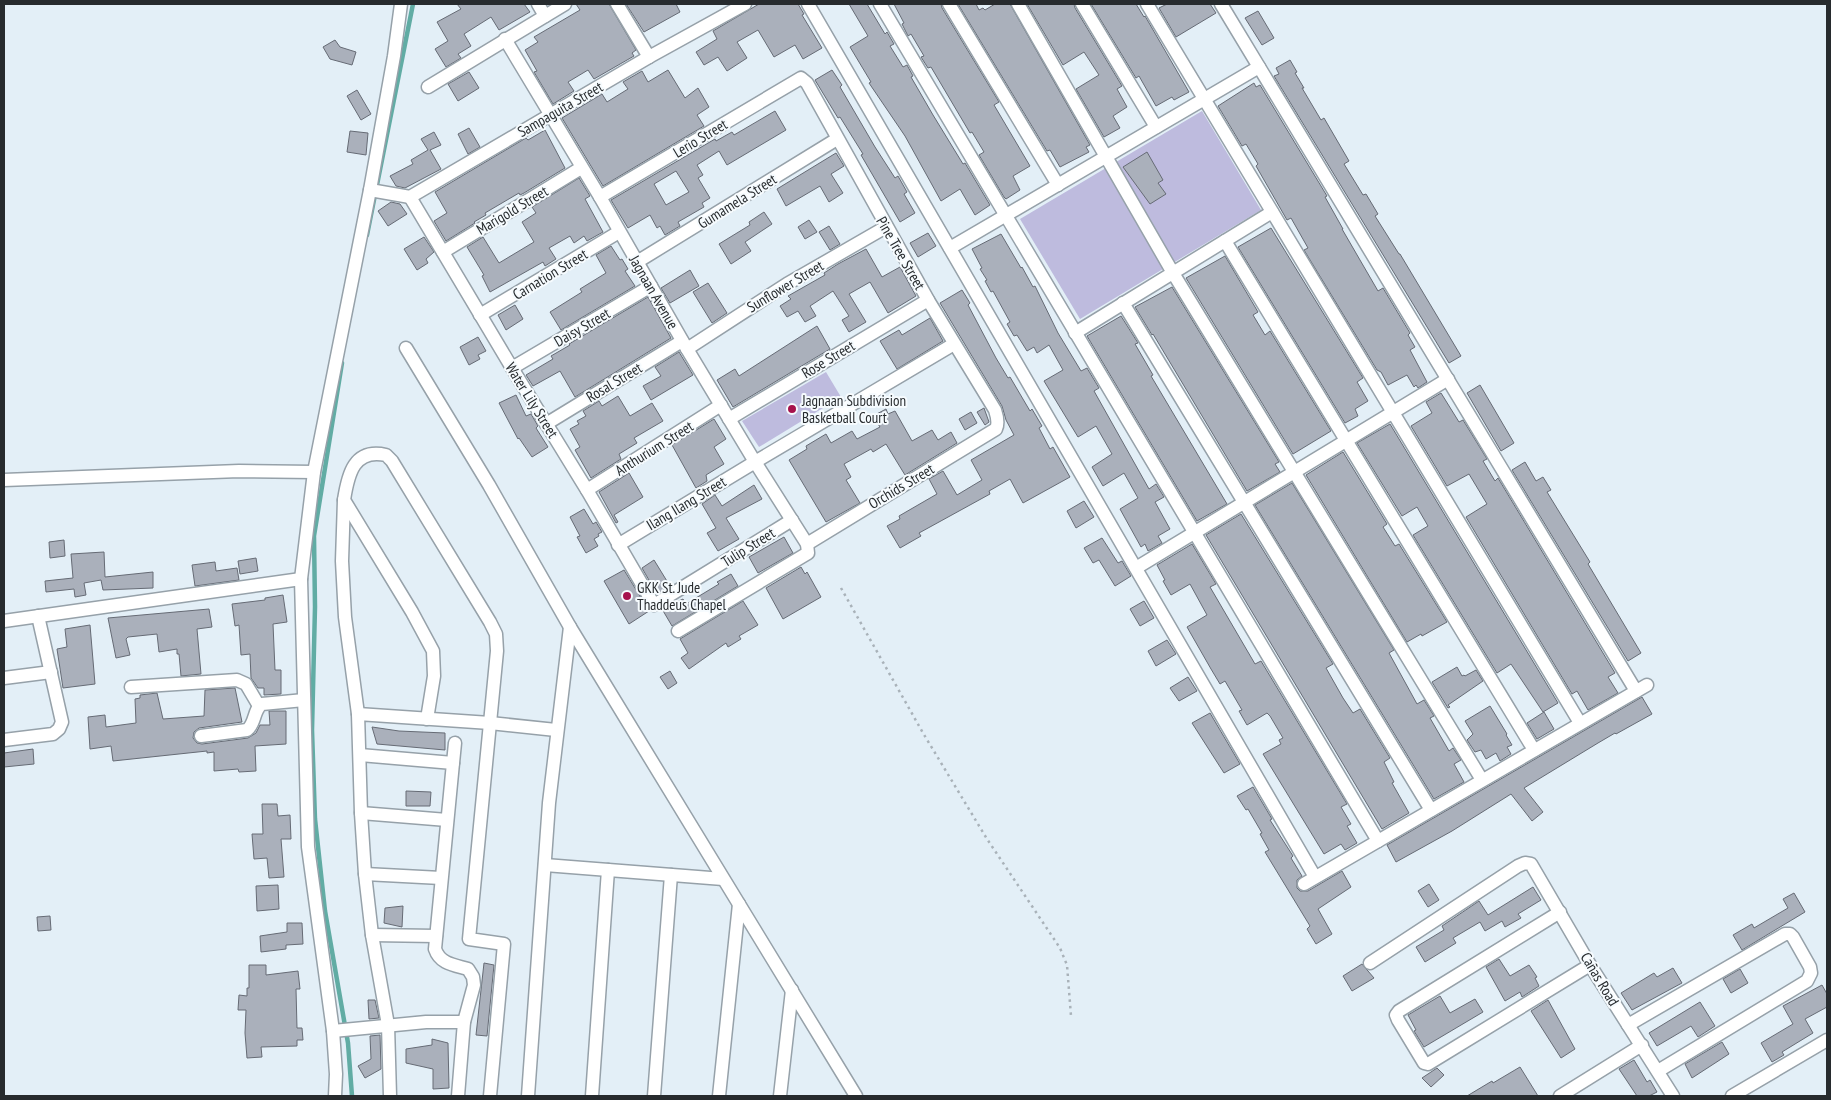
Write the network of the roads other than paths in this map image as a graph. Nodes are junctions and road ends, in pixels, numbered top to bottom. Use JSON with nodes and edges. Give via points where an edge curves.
{"nodes":[{"id":1,"x":401,"y":4,"type":"edge"},
{"id":2,"x":538,"y":4,"type":"edge"},
{"id":3,"x":565,"y":4,"type":"edge"},
{"id":4,"x":617,"y":4,"type":"edge"},
{"id":5,"x":745,"y":4,"type":"edge"},
{"id":6,"x":808,"y":4,"type":"edge"},
{"id":7,"x":880,"y":4,"type":"edge"},
{"id":8,"x":950,"y":4,"type":"edge"},
{"id":9,"x":1018,"y":4,"type":"edge"},
{"id":10,"x":1082,"y":4,"type":"edge"},
{"id":11,"x":1147,"y":4,"type":"edge"},
{"id":12,"x":1221,"y":4,"type":"edge"},
{"id":13,"x":545,"y":16,"type":"junction"},
{"id":14,"x":505,"y":40,"type":"junction"},
{"id":15,"x":649,"y":57,"type":"junction"},
{"id":16,"x":1259,"y":67,"type":"junction"},
{"id":17,"x":801,"y":78,"type":"joint"},
{"id":18,"x":428,"y":87,"type":"dead end"},
{"id":19,"x":1204,"y":99,"type":"junction"},
{"id":20,"x":549,"y":115,"type":"junction"},
{"id":21,"x":1156,"y":127,"type":"junction"},
{"id":22,"x":837,"y":140,"type":"junction"},
{"id":23,"x":1107,"y":156,"type":"junction"},
{"id":24,"x":581,"y":168,"type":"junction"},
{"id":25,"x":1058,"y":185,"type":"junction"},
{"id":26,"x":370,"y":190,"type":"junction"},
{"id":27,"x":410,"y":197,"type":"junction"},
{"id":28,"x":600,"y":197,"type":"junction"},
{"id":29,"x":1272,"y":212,"type":"junction"},
{"id":30,"x":1006,"y":216,"type":"junction"},
{"id":31,"x":886,"y":227,"type":"junction"},
{"id":32,"x":619,"y":232,"type":"junction"},
{"id":33,"x":1225,"y":241,"type":"junction"},
{"id":34,"x":950,"y":248,"type":"junction"},
{"id":35,"x":443,"y":252,"type":"junction"},
{"id":36,"x":637,"y":262,"type":"junction"},
{"id":37,"x":1173,"y":273,"type":"junction"},
{"id":38,"x":651,"y":286,"type":"junction"},
{"id":39,"x":928,"y":300,"type":"junction"},
{"id":40,"x":1123,"y":303,"type":"junction"},
{"id":41,"x":480,"y":315,"type":"junction"},
{"id":42,"x":1075,"y":332,"type":"junction"},
{"id":43,"x":954,"y":344,"type":"junction"},
{"id":44,"x":684,"y":345,"type":"junction"},
{"id":45,"x":406,"y":348,"type":"dead end"},
{"id":46,"x":512,"y":368,"type":"junction"},
{"id":47,"x":1448,"y":379,"type":"junction"},
{"id":48,"x":721,"y":405,"type":"junction"},
{"id":49,"x":1393,"y":412,"type":"junction"},
{"id":50,"x":729,"y":418,"type":"junction"},
{"id":51,"x":546,"y":424,"type":"junction"},
{"id":52,"x":996,"y":429,"type":"joint"},
{"id":53,"x":1346,"y":441,"type":"junction"},
{"id":54,"x":755,"y":462,"type":"junction"},
{"id":55,"x":314,"y":472,"type":"junction"},
{"id":56,"x":1294,"y":473,"type":"junction"},
{"id":57,"x":4,"y":480,"type":"edge"},
{"id":58,"x":587,"y":490,"type":"junction"},
{"id":59,"x":344,"y":500,"type":"junction"},
{"id":60,"x":1244,"y":503,"type":"junction"},
{"id":61,"x":792,"y":520,"type":"junction"},
{"id":62,"x":1194,"y":533,"type":"junction"},
{"id":63,"x":807,"y":544,"type":"junction"},
{"id":64,"x":618,"y":545,"type":"junction"},
{"id":65,"x":1136,"y":568,"type":"junction"},
{"id":66,"x":301,"y":579,"type":"junction"},
{"id":67,"x":654,"y":605,"type":"joint"},
{"id":68,"x":38,"y":616,"type":"junction"},
{"id":69,"x":4,"y":621,"type":"edge"},
{"id":70,"x":570,"y":627,"type":"junction"},
{"id":71,"x":678,"y":631,"type":"dead end"},
{"id":72,"x":51,"y":672,"type":"junction"},
{"id":73,"x":4,"y":678,"type":"edge"},
{"id":74,"x":132,"y":687,"type":"dead end"},
{"id":75,"x":304,"y":700,"type":"junction"},
{"id":76,"x":259,"y":706,"type":"junction"},
{"id":77,"x":358,"y":714,"type":"junction"},
{"id":78,"x":427,"y":719,"type":"junction"},
{"id":79,"x":490,"y":723,"type":"junction"},
{"id":80,"x":1580,"y":723,"type":"junction"},
{"id":81,"x":556,"y":730,"type":"junction"},
{"id":82,"x":201,"y":736,"type":"dead end"},
{"id":83,"x":4,"y":740,"type":"edge"},
{"id":84,"x":455,"y":743,"type":"dead end"},
{"id":85,"x":1534,"y":750,"type":"junction"},
{"id":86,"x":360,"y":756,"type":"junction"},
{"id":87,"x":453,"y":763,"type":"junction"},
{"id":88,"x":1482,"y":780,"type":"junction"},
{"id":89,"x":1431,"y":810,"type":"junction"},
{"id":90,"x":361,"y":813,"type":"junction"},
{"id":91,"x":447,"y":820,"type":"junction"},
{"id":92,"x":1378,"y":841,"type":"junction"},
{"id":93,"x":546,"y":866,"type":"junction"},
{"id":94,"x":608,"y":870,"type":"junction"},
{"id":95,"x":365,"y":874,"type":"junction"},
{"id":96,"x":672,"y":875,"type":"junction"},
{"id":97,"x":441,"y":878,"type":"junction"},
{"id":98,"x":723,"y":879,"type":"junction"},
{"id":99,"x":739,"y":904,"type":"junction"},
{"id":100,"x":1560,"y":912,"type":"junction"},
{"id":101,"x":372,"y":935,"type":"junction"},
{"id":102,"x":436,"y":936,"type":"junction"},
{"id":103,"x":1370,"y":963,"type":"dead end"},
{"id":104,"x":1590,"y":965,"type":"junction"},
{"id":105,"x":792,"y":990,"type":"junction"},
{"id":106,"x":464,"y":1022,"type":"junction"},
{"id":107,"x":388,"y":1025,"type":"junction"},
{"id":108,"x":1628,"y":1025,"type":"junction"},
{"id":109,"x":335,"y":1031,"type":"junction"},
{"id":110,"x":1827,"y":1040,"type":"edge"},
{"id":111,"x":1642,"y":1045,"type":"junction"},
{"id":112,"x":1658,"y":1071,"type":"junction"},
{"id":113,"x":335,"y":1096,"type":"edge"},
{"id":114,"x":390,"y":1096,"type":"edge"},
{"id":115,"x":458,"y":1096,"type":"edge"},
{"id":116,"x":490,"y":1096,"type":"edge"},
{"id":117,"x":528,"y":1096,"type":"edge"},
{"id":118,"x":592,"y":1096,"type":"edge"},
{"id":119,"x":654,"y":1096,"type":"edge"},
{"id":120,"x":719,"y":1096,"type":"edge"},
{"id":121,"x":780,"y":1096,"type":"edge"},
{"id":122,"x":856,"y":1096,"type":"edge"},
{"id":123,"x":1560,"y":1096,"type":"edge"},
{"id":124,"x":1671,"y":1096,"type":"edge"},
{"id":125,"x":1732,"y":1096,"type":"edge"}],
"edges":[{"from":1,"to":26,"type":"street"},
{"from":2,"to":13,"type":"street"},
{"from":3,"to":13,"type":"street"},
{"from":4,"to":15,"type":"street"},
{"from":5,"to":15,"type":"street","name":"Sampaguita Street"},
{"from":6,"to":34,"type":"street"},
{"from":7,"to":30,"type":"street"},
{"from":8,"to":25,"type":"street"},
{"from":9,"to":23,"type":"street"},
{"from":10,"to":21,"type":"street"},
{"from":11,"to":19,"type":"street"},
{"from":12,"to":16,"type":"street"},
{"from":13,"to":14,"type":"street"},
{"from":14,"to":18,"type":"street"},
{"from":14,"to":20,"type":"street","name":"Jagnaan Avenue"},
{"from":15,"to":20,"type":"street","name":"Sampaguita Street"},
{"from":16,"to":19,"type":"street"},
{"from":16,"to":47,"type":"street"},
{"from":17,"to":22,"type":"street","name":"Pine Tree Street"},
{"from":17,"to":28,"type":"street","name":"Lerio Street"},
{"from":19,"to":21,"type":"street"},
{"from":19,"to":29,"type":"street"},
{"from":20,"to":24,"type":"street","name":"Jagnaan Avenue"},
{"from":20,"to":27,"type":"street","name":"Sampaguita Street"},
{"from":21,"to":23,"type":"street"},
{"from":22,"to":31,"type":"street","name":"Pine Tree Street"},
{"from":22,"to":36,"type":"street","name":"Gumamela Street"},
{"from":23,"to":25,"type":"street"},
{"from":23,"to":37,"type":"street"},
{"from":24,"to":28,"type":"street","name":"Jagnaan Avenue"},
{"from":24,"to":35,"type":"street","name":"Marigold Street"},
{"from":25,"to":30,"type":"street"},
{"from":26,"to":27,"type":"street"},
{"from":26,"to":55,"type":"street"},
{"from":27,"to":35,"type":"street","name":"Water Lily Street"},
{"from":28,"to":32,"type":"street","name":"Jagnaan Avenue"},
{"from":29,"to":33,"type":"street"},
{"from":29,"to":49,"type":"street"},
{"from":30,"to":34,"type":"street"},
{"from":30,"to":42,"type":"street"},
{"from":31,"to":39,"type":"street","name":"Pine Tree Street"},
{"from":31,"to":44,"type":"street","name":"Sunflower Street"},
{"from":32,"to":36,"type":"street","name":"Jagnaan Avenue"},
{"from":32,"to":41,"type":"street","name":"Carnation Street"},
{"from":33,"to":37,"type":"street"},
{"from":33,"to":53,"type":"street"},
{"from":34,"to":65,"type":"street"},
{"from":35,"to":41,"type":"street","name":"Water Lily Street"},
{"from":36,"to":38,"type":"street","name":"Jagnaan Avenue"},
{"from":37,"to":40,"type":"street"},
{"from":37,"to":56,"type":"street"},
{"from":38,"to":44,"type":"street","name":"Jagnaan Avenue"},
{"from":38,"to":46,"type":"street","name":"Daisy Street"},
{"from":39,"to":43,"type":"street","name":"Pine Tree Street"},
{"from":39,"to":50,"type":"street","name":"Rose Street"},
{"from":40,"to":42,"type":"street"},
{"from":40,"to":60,"type":"street"},
{"from":41,"to":46,"type":"street","name":"Water Lily Street"},
{"from":42,"to":62,"type":"street"},
{"from":43,"to":52,"type":"street","name":"Pine Tree Street","via":[[994,410]]},
{"from":43,"to":54,"type":"street","name":"Ilang Ilang Street"},
{"from":44,"to":48,"type":"street","name":"Jagnaan Avenue"},
{"from":44,"to":51,"type":"street","name":"Rosal Street"},
{"from":45,"to":70,"type":"street"},
{"from":46,"to":51,"type":"street","name":"Water Lily Street"},
{"from":47,"to":49,"type":"street"},
{"from":47,"to":80,"type":"street","via":[[1641,688]]},
{"from":48,"to":50,"type":"street","name":"Jagnaan Avenue"},
{"from":48,"to":58,"type":"street","name":"Anthurium Street"},
{"from":49,"to":53,"type":"street"},
{"from":49,"to":80,"type":"street"},
{"from":50,"to":54,"type":"street","name":"Jagnaan Avenue"},
{"from":51,"to":58,"type":"street","name":"Water Lily Street"},
{"from":52,"to":63,"type":"street","name":"Orchids Street"},
{"from":53,"to":56,"type":"street"},
{"from":53,"to":85,"type":"street"},
{"from":54,"to":61,"type":"street","name":"Jagnaan Avenue"},
{"from":54,"to":64,"type":"street","name":"Ilang Ilang Street"},
{"from":55,"to":57,"type":"street"},
{"from":55,"to":66,"type":"street"},
{"from":56,"to":60,"type":"street"},
{"from":56,"to":88,"type":"street"},
{"from":58,"to":64,"type":"street","name":"Water Lily Street"},
{"from":59,"to":77,"type":"street","via":[[342,561],[345,617]]},
{"from":59,"to":78,"type":"street","via":[[433,651],[434,676]]},
{"from":59,"to":79,"type":"street","via":[[354,463],[369,455],[380,454],[392,461],[496,634]]},
{"from":60,"to":62,"type":"street"},
{"from":60,"to":89,"type":"street"},
{"from":61,"to":63,"type":"street","name":"Jagnaan Avenue"},
{"from":61,"to":67,"type":"street","name":"Tulip Street"},
{"from":62,"to":65,"type":"street"},
{"from":62,"to":92,"type":"street"},
{"from":63,"to":71,"type":"street","via":[[808,553]]},
{"from":64,"to":67,"type":"street","name":"Water Lily Street"},
{"from":65,"to":92,"type":"street","via":[[1310,880]]},
{"from":66,"to":68,"type":"street"},
{"from":66,"to":75,"type":"street"},
{"from":68,"to":69,"type":"street"},
{"from":68,"to":72,"type":"street"},
{"from":70,"to":81,"type":"street"},
{"from":70,"to":98,"type":"street"},
{"from":72,"to":73,"type":"street"},
{"from":72,"to":83,"type":"street","via":[[62,722],[59,729],[53,734]]},
{"from":74,"to":76,"type":"street","via":[[237,680],[246,684]]},
{"from":75,"to":76,"type":"street"},
{"from":75,"to":109,"type":"street","via":[[308,847]]},
{"from":76,"to":82,"type":"street","via":[[247,730]]},
{"from":77,"to":78,"type":"street"},
{"from":77,"to":86,"type":"street"},
{"from":78,"to":79,"type":"street"},
{"from":79,"to":81,"type":"street"},
{"from":79,"to":116,"type":"street","via":[[469,939],[504,944]]},
{"from":80,"to":85,"type":"street"},
{"from":81,"to":93,"type":"street"},
{"from":84,"to":87,"type":"street"},
{"from":85,"to":88,"type":"street"},
{"from":86,"to":87,"type":"street"},
{"from":86,"to":90,"type":"street"},
{"from":87,"to":91,"type":"street"},
{"from":88,"to":89,"type":"street"},
{"from":89,"to":92,"type":"street"},
{"from":90,"to":91,"type":"street"},
{"from":90,"to":95,"type":"street"},
{"from":91,"to":97,"type":"street"},
{"from":93,"to":94,"type":"street"},
{"from":93,"to":117,"type":"street"},
{"from":94,"to":96,"type":"street"},
{"from":94,"to":118,"type":"street"},
{"from":95,"to":97,"type":"street"},
{"from":95,"to":101,"type":"street"},
{"from":96,"to":98,"type":"street"},
{"from":96,"to":119,"type":"street"},
{"from":97,"to":102,"type":"street"},
{"from":98,"to":99,"type":"street"},
{"from":99,"to":105,"type":"street"},
{"from":99,"to":120,"type":"street"},
{"from":100,"to":103,"type":"street","name":"Cañas Road","via":[[1533,866],[1527,863]]},
{"from":100,"to":104,"type":"street","name":"Cañas Road"},
{"from":100,"to":104,"type":"street","via":[[1399,1011],[1396,1015],[1398,1020],[1424,1063],[1428,1064]]},
{"from":101,"to":102,"type":"street"},
{"from":101,"to":107,"type":"street"},
{"from":102,"to":106,"type":"street","via":[[435,949],[440,959],[468,969],[473,977],[474,989]]},
{"from":104,"to":108,"type":"street","name":"Cañas Road"},
{"from":105,"to":121,"type":"street"},
{"from":105,"to":122,"type":"street"},
{"from":106,"to":107,"type":"street"},
{"from":106,"to":115,"type":"street"},
{"from":107,"to":109,"type":"street"},
{"from":107,"to":114,"type":"street"},
{"from":108,"to":111,"type":"street","name":"Cañas Road"},
{"from":108,"to":112,"type":"street","via":[[1785,934],[1793,937],[1810,966],[1811,974],[1807,981]]},
{"from":109,"to":113,"type":"street"},
{"from":110,"to":125,"type":"street"},
{"from":111,"to":112,"type":"street","name":"Cañas Road"},
{"from":111,"to":123,"type":"street"},
{"from":112,"to":124,"type":"street","name":"Cañas Road"}]}
